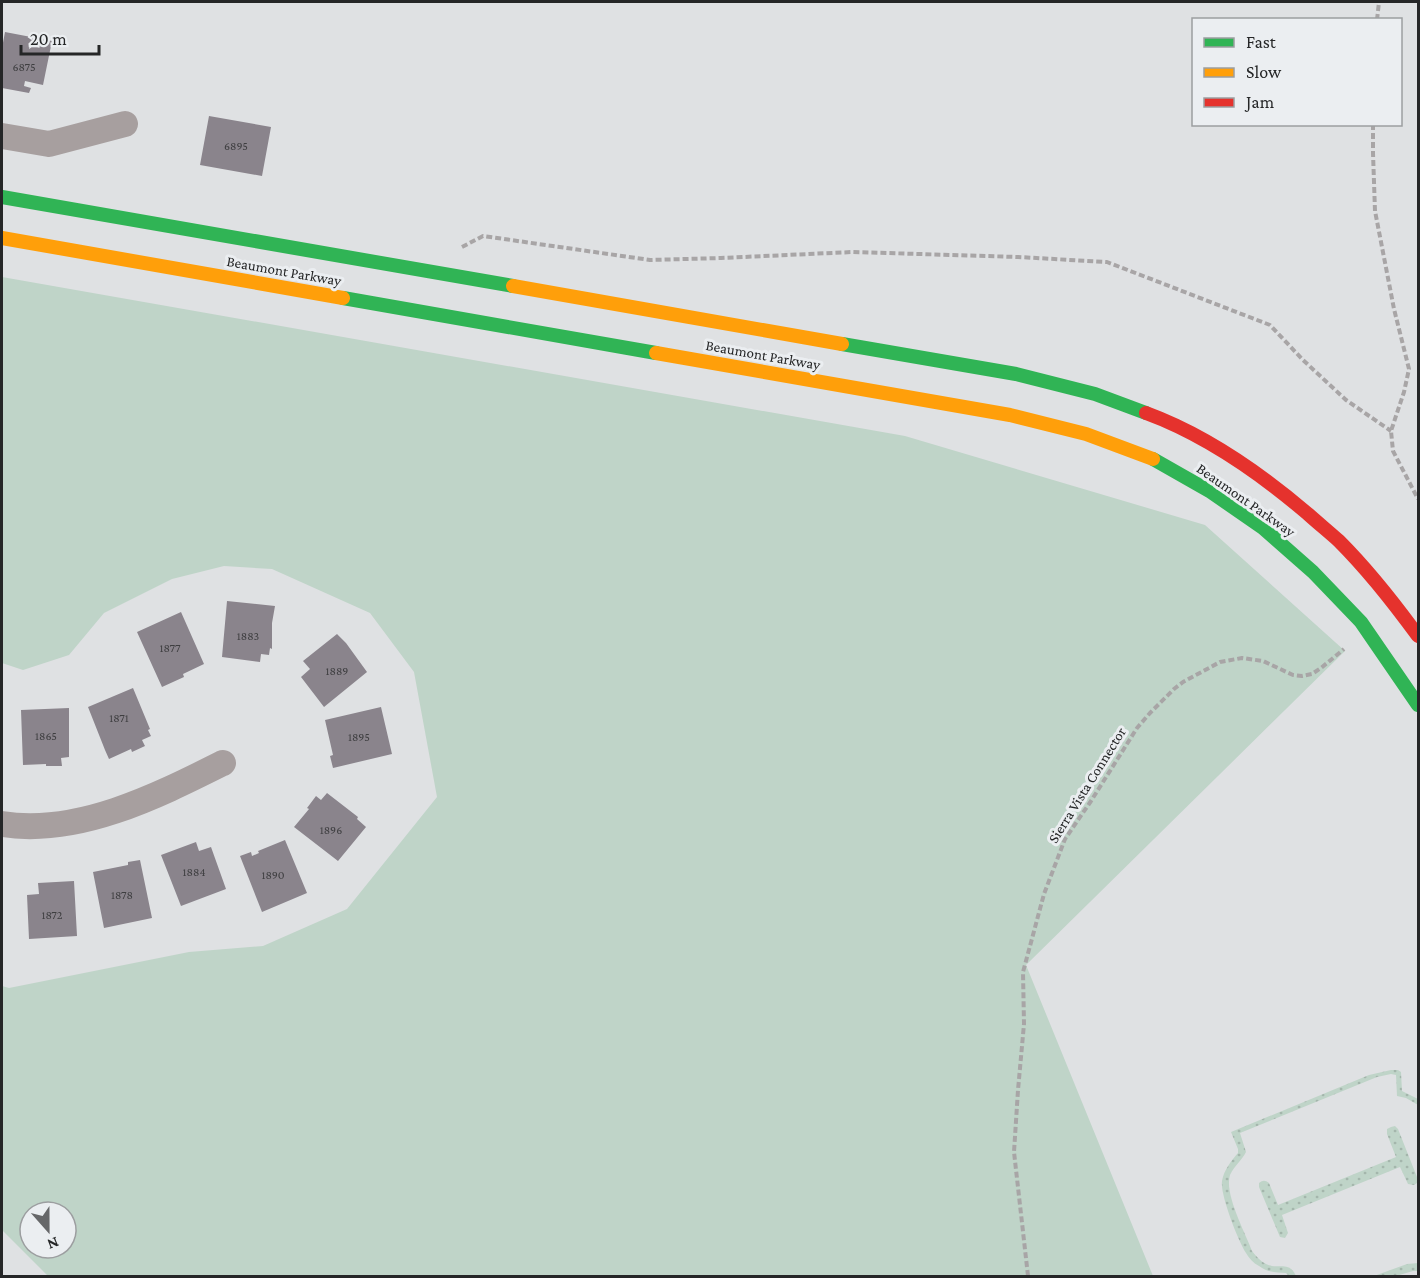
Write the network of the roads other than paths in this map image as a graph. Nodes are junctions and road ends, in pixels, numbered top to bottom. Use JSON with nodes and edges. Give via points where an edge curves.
{"nodes":[{"id":1,"x":125,"y":124,"type":"dead end"},
{"id":2,"x":2,"y":136,"type":"edge"},
{"id":3,"x":2,"y":197,"type":"edge"},
{"id":4,"x":2,"y":238,"type":"edge"},
{"id":5,"x":1419,"y":636,"type":"edge"},
{"id":6,"x":1419,"y":705,"type":"edge"},
{"id":7,"x":223,"y":763,"type":"dead end"},
{"id":8,"x":2,"y":824,"type":"edge"}],
"edges":[{"from":1,"to":2,"type":"street","via":[[49,144]]},
{"from":3,"to":5,"type":"street","name":"Beaumont Parkway","via":[[1016,374],[1095,394],[1162,419],[1227,453],[1284,494],[1339,541]]},
{"from":4,"to":6,"type":"street","name":"Beaumont Parkway","via":[[1010,415],[1086,434],[1156,460],[1263,528],[1313,572],[1360,622]]},
{"from":7,"to":8,"type":"street","via":[[160,794],[98,816],[40,826]]}]}
